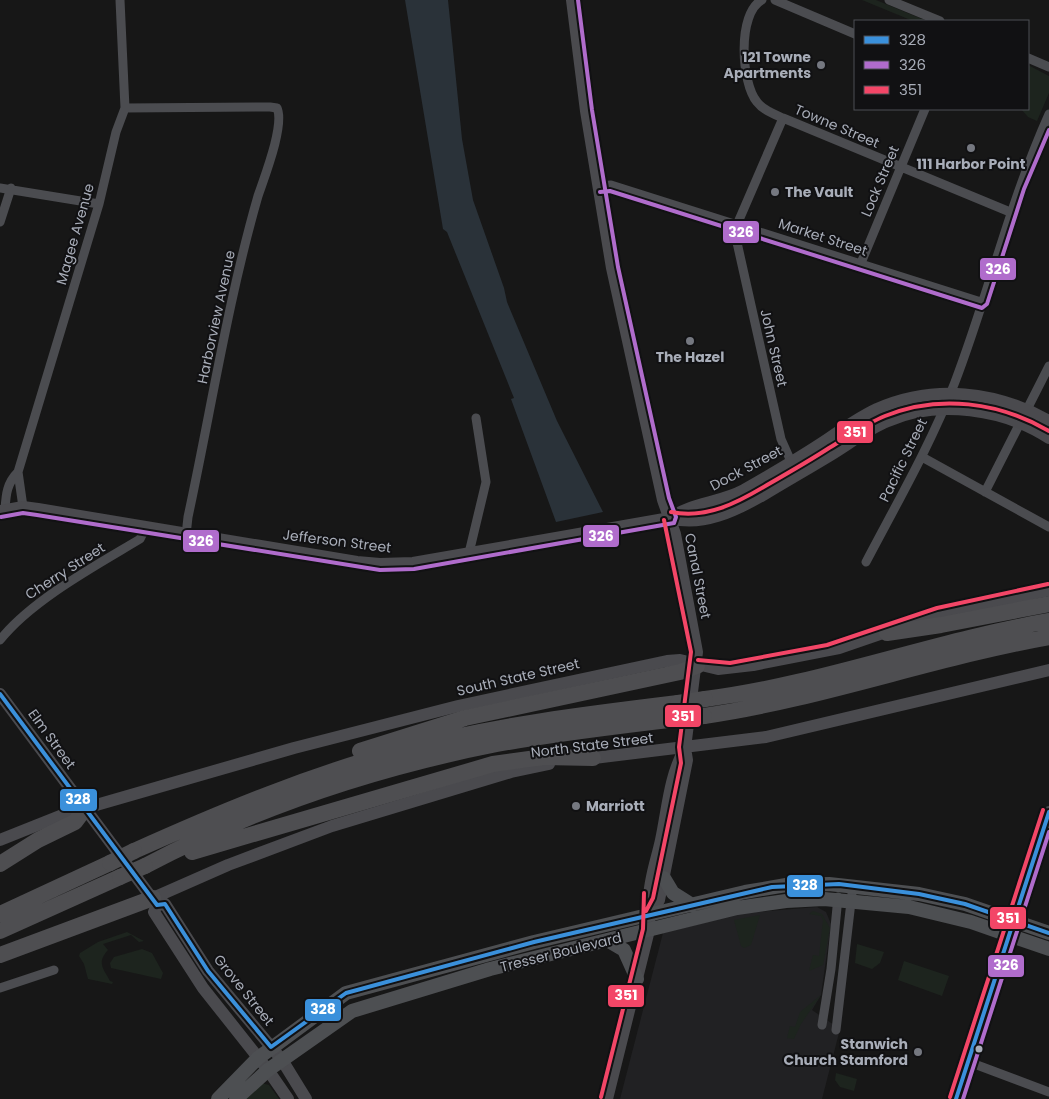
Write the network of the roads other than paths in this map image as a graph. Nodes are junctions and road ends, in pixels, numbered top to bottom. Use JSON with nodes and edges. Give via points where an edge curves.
{"nodes":[{"id":1,"x":120,"y":0,"type":"edge"},
{"id":2,"x":572,"y":0,"type":"edge"},
{"id":3,"x":762,"y":0,"type":"edge"},
{"id":4,"x":775,"y":0,"type":"edge"},
{"id":5,"x":889,"y":0,"type":"edge"},
{"id":6,"x":938,"y":20,"type":"edge"},
{"id":7,"x":854,"y":34,"type":"edge"},
{"id":8,"x":1029,"y":58,"type":"edge"},
{"id":9,"x":1049,"y":67,"type":"edge"},
{"id":10,"x":125,"y":108,"type":"junction"},
{"id":11,"x":925,"y":110,"type":"edge"},
{"id":12,"x":1049,"y":114,"type":"edge"},
{"id":13,"x":783,"y":118,"type":"junction"},
{"id":14,"x":900,"y":167,"type":"junction"},
{"id":15,"x":598,"y":186,"type":"junction"},
{"id":16,"x":0,"y":188,"type":"edge"},
{"id":17,"x":10,"y":188,"type":"junction"},
{"id":18,"x":99,"y":204,"type":"junction"},
{"id":19,"x":1010,"y":212,"type":"junction"},
{"id":20,"x":0,"y":222,"type":"edge"},
{"id":21,"x":737,"y":224,"type":"junction"},
{"id":22,"x":861,"y":263,"type":"junction"},
{"id":23,"x":981,"y":302,"type":"junction"},
{"id":24,"x":1049,"y":366,"type":"edge"},
{"id":25,"x":950,"y":393,"type":"junction"},
{"id":26,"x":942,"y":410,"type":"junction"},
{"id":27,"x":1028,"y":410,"type":"junction"},
{"id":28,"x":476,"y":418,"type":"dead end"},
{"id":29,"x":1049,"y":421,"type":"edge"},
{"id":30,"x":1020,"y":423,"type":"junction"},
{"id":31,"x":1049,"y":438,"type":"edge"},
{"id":32,"x":922,"y":457,"type":"junction"},
{"id":33,"x":790,"y":462,"type":"junction"},
{"id":34,"x":18,"y":472,"type":"junction"},
{"id":35,"x":798,"y":475,"type":"junction"},
{"id":36,"x":985,"y":492,"type":"junction"},
{"id":37,"x":23,"y":507,"type":"junction"},
{"id":38,"x":3,"y":510,"type":"edge"},
{"id":39,"x":670,"y":518,"type":"junction"},
{"id":40,"x":146,"y":527,"type":"junction"},
{"id":41,"x":1049,"y":527,"type":"edge"},
{"id":42,"x":186,"y":535,"type":"junction"},
{"id":43,"x":469,"y":553,"type":"junction"},
{"id":44,"x":866,"y":562,"type":"dead end"},
{"id":45,"x":1049,"y":590,"type":"edge"},
{"id":46,"x":1049,"y":604,"type":"edge"},
{"id":47,"x":1049,"y":621,"type":"edge"},
{"id":48,"x":887,"y":633,"type":"junction"},
{"id":49,"x":1049,"y":637,"type":"edge"},
{"id":50,"x":0,"y":640,"type":"edge"},
{"id":51,"x":697,"y":666,"type":"junction"},
{"id":52,"x":1049,"y":670,"type":"edge"},
{"id":53,"x":0,"y":694,"type":"edge"},
{"id":54,"x":704,"y":707,"type":"junction"},
{"id":55,"x":678,"y":711,"type":"junction"},
{"id":56,"x":685,"y":748,"type":"junction"},
{"id":57,"x":593,"y":758,"type":"junction"},
{"id":58,"x":271,"y":792,"type":"junction"},
{"id":59,"x":84,"y":810,"type":"junction"},
{"id":60,"x":1049,"y":812,"type":"edge"},
{"id":61,"x":0,"y":840,"type":"edge"},
{"id":62,"x":0,"y":864,"type":"edge"},
{"id":63,"x":144,"y":866,"type":"junction"},
{"id":64,"x":664,"y":878,"type":"junction"},
{"id":65,"x":846,"y":885,"type":"junction"},
{"id":66,"x":845,"y":901,"type":"junction"},
{"id":67,"x":155,"y":902,"type":"junction"},
{"id":68,"x":692,"y":904,"type":"junction"},
{"id":69,"x":0,"y":914,"type":"edge"},
{"id":70,"x":651,"y":914,"type":"junction"},
{"id":71,"x":1014,"y":920,"type":"junction"},
{"id":72,"x":649,"y":930,"type":"junction"},
{"id":73,"x":0,"y":931,"type":"edge"},
{"id":74,"x":1049,"y":933,"type":"edge"},
{"id":75,"x":1010,"y":934,"type":"junction"},
{"id":76,"x":607,"y":940,"type":"junction"},
{"id":77,"x":1049,"y":949,"type":"edge"},
{"id":78,"x":0,"y":954,"type":"edge"},
{"id":79,"x":831,"y":969,"type":"junction"},
{"id":80,"x":54,"y":970,"type":"dead end"},
{"id":81,"x":843,"y":970,"type":"junction"},
{"id":82,"x":637,"y":979,"type":"junction"},
{"id":83,"x":0,"y":988,"type":"edge"},
{"id":84,"x":822,"y":1025,"type":"dead end"},
{"id":85,"x":836,"y":1030,"type":"dead end"},
{"id":86,"x":271,"y":1047,"type":"junction"},
{"id":87,"x":258,"y":1058,"type":"junction"},
{"id":88,"x":282,"y":1060,"type":"junction"},
{"id":89,"x":968,"y":1062,"type":"junction"},
{"id":90,"x":268,"y":1070,"type":"junction"},
{"id":91,"x":1049,"y":1092,"type":"edge"},
{"id":92,"x":218,"y":1099,"type":"edge"},
{"id":93,"x":236,"y":1099,"type":"edge"},
{"id":94,"x":288,"y":1099,"type":"edge"},
{"id":95,"x":306,"y":1099,"type":"edge"},
{"id":96,"x":607,"y":1099,"type":"edge"},
{"id":97,"x":956,"y":1099,"type":"edge"}],
"edges":[{"from":1,"to":10,"type":"street","name":"Magee Avenue"},
{"from":2,"to":15,"type":"main road","name":"Canal Street"},
{"from":3,"to":13,"type":"street","name":"Towne Street","via":[[754,8],[745,30],[743,46],[749,85],[756,101]]},
{"from":4,"to":7,"type":"street"},
{"from":5,"to":6,"type":"street"},
{"from":8,"to":9,"type":"street"},
{"from":10,"to":18,"type":"street","name":"Magee Avenue"},
{"from":10,"to":42,"type":"street","name":"Harborview Avenue","via":[[278,108],[279,112],[278,131],[247,235]]},
{"from":11,"to":14,"type":"street","name":"Lock Street"},
{"from":12,"to":19,"type":"street","name":"Pacific Street"},
{"from":13,"to":14,"type":"street","name":"Towne Street"},
{"from":13,"to":21,"type":"street"},
{"from":14,"to":19,"type":"street","name":"Towne Street"},
{"from":14,"to":22,"type":"street","name":"Lock Street"},
{"from":15,"to":21,"type":"street","name":"Market Street","via":[[611,185]]},
{"from":15,"to":39,"type":"main road","name":"Canal Street","via":[[612,268],[663,500]]},
{"from":16,"to":17,"type":"street"},
{"from":17,"to":18,"type":"street"},
{"from":17,"to":20,"type":"street"},
{"from":18,"to":34,"type":"street","name":"Magee Avenue"},
{"from":19,"to":23,"type":"street","name":"Pacific Street"},
{"from":21,"to":22,"type":"street","name":"Market Street"},
{"from":21,"to":33,"type":"street","name":"John Street","via":[[737,243],[752,312],[781,439]]},
{"from":22,"to":23,"type":"street","name":"Market Street"},
{"from":23,"to":25,"type":"street","name":"Pacific Street"},
{"from":24,"to":27,"type":"street"},
{"from":25,"to":26,"type":"street","name":"Pacific Street"},
{"from":25,"to":27,"type":"main road","name":"Dock Street","via":[[996,399]]},
{"from":25,"to":33,"type":"main road","name":"Dock Street","via":[[902,400],[877,409]]},
{"from":26,"to":30,"type":"main road","via":[[981,412]]},
{"from":26,"to":32,"type":"street","name":"Pacific Street"},
{"from":26,"to":35,"type":"main road","via":[[908,414],[888,421]]},
{"from":27,"to":29,"type":"main road","name":"Dock Street"},
{"from":27,"to":30,"type":"street"},
{"from":28,"to":43,"type":"street","via":[[486,482]]},
{"from":30,"to":31,"type":"main road"},
{"from":30,"to":36,"type":"street"},
{"from":32,"to":36,"type":"street"},
{"from":32,"to":44,"type":"street","name":"Pacific Street"},
{"from":33,"to":35,"type":"street","name":"John Street"},
{"from":33,"to":39,"type":"main road","name":"Dock Street","via":[[725,499],[682,510]]},
{"from":34,"to":37,"type":"street","name":"Magee Avenue"},
{"from":34,"to":38,"type":"street","name":"Magee Avenue","via":[[9,484]]},
{"from":35,"to":39,"type":"main road","via":[[728,512],[689,521]]},
{"from":36,"to":41,"type":"street"},
{"from":37,"to":38,"type":"main road","name":"Jefferson Street"},
{"from":37,"to":40,"type":"main road","name":"Jefferson Street"},
{"from":39,"to":43,"type":"main road","name":"Jefferson Street"},
{"from":39,"to":51,"type":"main road","name":"Canal Street","via":[[693,624]]},
{"from":40,"to":42,"type":"main road","name":"Jefferson Street"},
{"from":40,"to":50,"type":"street","name":"Cherry Street","via":[[140,539],[34,607],[14,622]]},
{"from":42,"to":43,"type":"main road","name":"Jefferson Street","via":[[380,564],[413,563]]},
{"from":45,"to":48,"type":"main road","name":"South State Street","via":[[938,614]]},
{"from":46,"to":48,"type":"highway"},
{"from":47,"to":54,"type":"highway","via":[[953,641]]},
{"from":48,"to":51,"type":"main road","name":"South State Street","via":[[840,648],[746,667],[724,670]]},
{"from":49,"to":54,"type":"highway","via":[[956,657],[792,701]]},
{"from":51,"to":56,"type":"main road","name":"Canal Street"},
{"from":51,"to":58,"type":"highway","via":[[444,724],[336,760]]},
{"from":51,"to":59,"type":"main road","name":"South State Street","via":[[680,660],[652,663],[458,706],[294,748]]},
{"from":52,"to":56,"type":"main road","name":"North State Street","via":[[780,735]]},
{"from":53,"to":59,"type":"main road","name":"Elm Street"},
{"from":54,"to":55,"type":"highway","bridge":true},
{"from":55,"to":58,"type":"highway","via":[[566,717],[463,735],[352,764]]},
{"from":55,"to":63,"type":"highway","via":[[516,741],[396,768],[262,813]]},
{"from":56,"to":57,"type":"main road","name":"North State Street"},
{"from":56,"to":64,"type":"main road","via":[[687,760]]},
{"from":56,"to":70,"type":"main road","via":[[667,795],[663,831],[648,898]]},
{"from":57,"to":63,"type":"highway","via":[[544,757],[493,764]]},
{"from":57,"to":67,"type":"main road","name":"North State Street","via":[[511,772],[332,826],[237,862]]},
{"from":58,"to":69,"type":"highway","bridge":true},
{"from":59,"to":61,"type":"main road","name":"South State Street","via":[[65,814]]},
{"from":59,"to":62,"type":"highway","via":[[74,822]]},
{"from":59,"to":67,"type":"main road","name":"Elm Street"},
{"from":60,"to":71,"type":"main road"},
{"from":63,"to":73,"type":"highway","bridge":true},
{"from":64,"to":68,"type":"main road","via":[[673,892]]},
{"from":64,"to":70,"type":"main road","via":[[659,900]]},
{"from":65,"to":66,"type":"street"},
{"from":65,"to":66,"type":"street"},
{"from":65,"to":68,"type":"main road","name":"Tresser Boulevard","via":[[772,887]]},
{"from":65,"to":71,"type":"main road","name":"Tresser Boulevard","via":[[943,898]]},
{"from":66,"to":72,"type":"main road","name":"Tresser Boulevard","via":[[766,903]]},
{"from":66,"to":75,"type":"main road","name":"Tresser Boulevard","via":[[928,910]]},
{"from":66,"to":79,"type":"street"},
{"from":66,"to":81,"type":"street"},
{"from":67,"to":78,"type":"highway"},
{"from":67,"to":86,"type":"main road","name":"Grove Street","via":[[165,904],[208,970]]},
{"from":67,"to":87,"type":"main road","name":"Grove Street","via":[[154,912],[203,988]]},
{"from":68,"to":70,"type":"main road","name":"Tresser Boulevard"},
{"from":70,"to":72,"type":"main road"},
{"from":70,"to":86,"type":"main road","name":"Tresser Boulevard","via":[[346,993]]},
{"from":71,"to":74,"type":"main road","name":"Tresser Boulevard"},
{"from":71,"to":75,"type":"main road"},
{"from":72,"to":76,"type":"main road","name":"Tresser Boulevard"},
{"from":72,"to":82,"type":"main road"},
{"from":75,"to":77,"type":"main road","name":"Tresser Boulevard"},
{"from":75,"to":89,"type":"main road"},
{"from":76,"to":82,"type":"main road","via":[[624,950]]},
{"from":76,"to":88,"type":"main road","name":"Tresser Boulevard","via":[[352,1010]]},
{"from":79,"to":81,"type":"street"},
{"from":79,"to":84,"type":"street"},
{"from":80,"to":83,"type":"street"},
{"from":81,"to":85,"type":"street"},
{"from":82,"to":96,"type":"main road"},
{"from":86,"to":87,"type":"main road","name":"Tresser Boulevard"},
{"from":86,"to":88,"type":"main road","name":"Grove Street"},
{"from":87,"to":90,"type":"main road","name":"Grove Street"},
{"from":87,"to":92,"type":"main road","name":"Tresser Boulevard"},
{"from":88,"to":90,"type":"main road","name":"Tresser Boulevard"},
{"from":88,"to":95,"type":"main road","name":"Grove Street"},
{"from":89,"to":91,"type":"street"},
{"from":89,"to":97,"type":"main road"},
{"from":90,"to":93,"type":"main road","name":"Tresser Boulevard"},
{"from":90,"to":94,"type":"main road","name":"Grove Street"}]}
